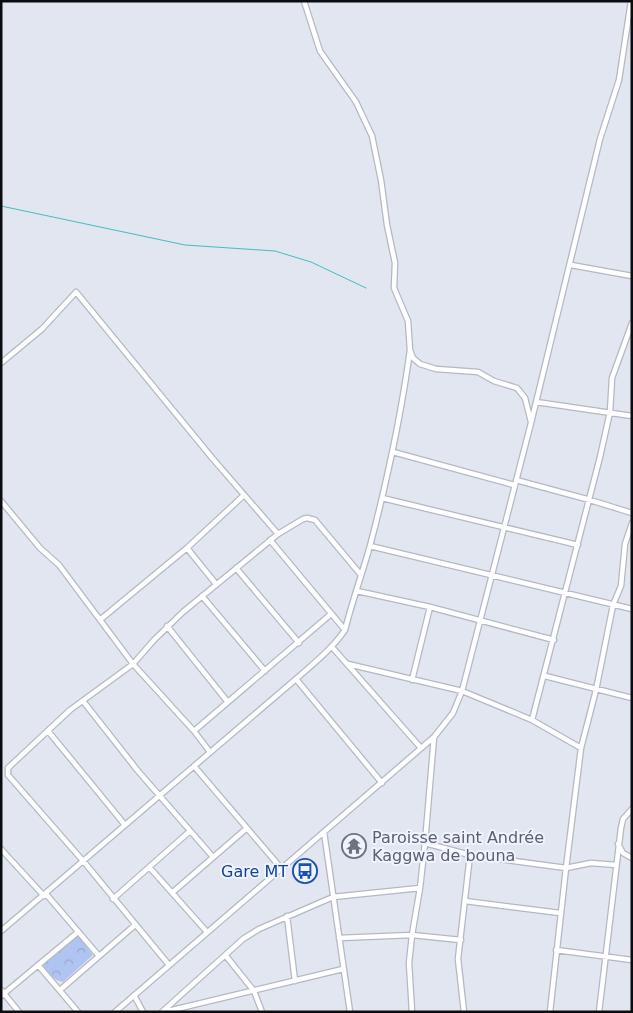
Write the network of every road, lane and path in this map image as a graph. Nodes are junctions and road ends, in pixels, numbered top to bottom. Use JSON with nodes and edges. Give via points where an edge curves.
{"nodes":[{"id":1,"x":304,"y":1,"type":"edge"},
{"id":2,"x":631,"y":1,"type":"edge"},
{"id":3,"x":571,"y":265,"type":"junction"},
{"id":4,"x":631,"y":277,"type":"edge"},
{"id":5,"x":632,"y":323,"type":"edge"},
{"id":6,"x":410,"y":350,"type":"junction"},
{"id":7,"x":1,"y":363,"type":"edge"},
{"id":8,"x":536,"y":402,"type":"junction"},
{"id":9,"x":610,"y":412,"type":"junction"},
{"id":10,"x":632,"y":416,"type":"edge"},
{"id":11,"x":531,"y":423,"type":"junction"},
{"id":12,"x":393,"y":452,"type":"junction"},
{"id":13,"x":515,"y":483,"type":"junction"},
{"id":14,"x":244,"y":496,"type":"junction"},
{"id":15,"x":382,"y":498,"type":"junction"},
{"id":16,"x":590,"y":500,"type":"junction"},
{"id":17,"x":1,"y":501,"type":"edge"},
{"id":18,"x":632,"y":513,"type":"edge"},
{"id":19,"x":632,"y":523,"type":"edge"},
{"id":20,"x":505,"y":527,"type":"junction"},
{"id":21,"x":278,"y":534,"type":"junction"},
{"id":22,"x":270,"y":540,"type":"junction"},
{"id":23,"x":578,"y":545,"type":"junction"},
{"id":24,"x":370,"y":546,"type":"junction"},
{"id":25,"x":187,"y":548,"type":"junction"},
{"id":26,"x":236,"y":568,"type":"junction"},
{"id":27,"x":491,"y":574,"type":"junction"},
{"id":28,"x":362,"y":575,"type":"junction"},
{"id":29,"x":216,"y":584,"type":"junction"},
{"id":30,"x":357,"y":591,"type":"junction"},
{"id":31,"x":565,"y":592,"type":"junction"},
{"id":32,"x":202,"y":596,"type":"junction"},
{"id":33,"x":613,"y":605,"type":"junction"},
{"id":34,"x":430,"y":608,"type":"junction"},
{"id":35,"x":632,"y":609,"type":"edge"},
{"id":36,"x":331,"y":614,"type":"junction"},
{"id":37,"x":101,"y":619,"type":"junction"},
{"id":38,"x":480,"y":621,"type":"junction"},
{"id":39,"x":167,"y":626,"type":"junction"},
{"id":40,"x":345,"y":630,"type":"junction"},
{"id":41,"x":554,"y":640,"type":"junction"},
{"id":42,"x":299,"y":643,"type":"junction"},
{"id":43,"x":332,"y":647,"type":"junction"},
{"id":44,"x":134,"y":664,"type":"junction"},
{"id":45,"x":348,"y":664,"type":"junction"},
{"id":46,"x":265,"y":670,"type":"junction"},
{"id":47,"x":545,"y":676,"type":"junction"},
{"id":48,"x":296,"y":679,"type":"junction"},
{"id":49,"x":412,"y":680,"type":"junction"},
{"id":50,"x":596,"y":690,"type":"junction"},
{"id":51,"x":462,"y":691,"type":"junction"},
{"id":52,"x":632,"y":698,"type":"edge"},
{"id":53,"x":83,"y":701,"type":"junction"},
{"id":54,"x":227,"y":701,"type":"junction"},
{"id":55,"x":532,"y":720,"type":"junction"},
{"id":56,"x":48,"y":731,"type":"junction"},
{"id":57,"x":194,"y":731,"type":"junction"},
{"id":58,"x":434,"y":737,"type":"junction"},
{"id":59,"x":422,"y":748,"type":"junction"},
{"id":60,"x":581,"y":748,"type":"junction"},
{"id":61,"x":210,"y":752,"type":"junction"},
{"id":62,"x":194,"y":766,"type":"junction"},
{"id":63,"x":382,"y":782,"type":"junction"},
{"id":64,"x":160,"y":797,"type":"junction"},
{"id":65,"x":632,"y":809,"type":"edge"},
{"id":66,"x":126,"y":825,"type":"junction"},
{"id":67,"x":247,"y":828,"type":"junction"},
{"id":68,"x":190,"y":832,"type":"junction"},
{"id":69,"x":324,"y":832,"type":"junction"},
{"id":70,"x":425,"y":843,"type":"junction"},
{"id":71,"x":618,"y":844,"type":"junction"},
{"id":72,"x":1,"y":849,"type":"edge"},
{"id":73,"x":470,"y":855,"type":"junction"},
{"id":74,"x":213,"y":857,"type":"junction"},
{"id":75,"x":632,"y":858,"type":"edge"},
{"id":76,"x":84,"y":862,"type":"junction"},
{"id":77,"x":616,"y":866,"type":"junction"},
{"id":78,"x":150,"y":868,"type":"junction"},
{"id":79,"x":281,"y":868,"type":"junction"},
{"id":80,"x":566,"y":868,"type":"junction"},
{"id":81,"x":420,"y":888,"type":"junction"},
{"id":82,"x":173,"y":892,"type":"junction"},
{"id":83,"x":45,"y":895,"type":"junction"},
{"id":84,"x":333,"y":897,"type":"junction"},
{"id":85,"x":114,"y":899,"type":"junction"},
{"id":86,"x":465,"y":901,"type":"junction"},
{"id":87,"x":560,"y":913,"type":"junction"},
{"id":88,"x":287,"y":916,"type":"junction"},
{"id":89,"x":1,"y":922,"type":"edge"},
{"id":90,"x":135,"y":925,"type":"junction"},
{"id":91,"x":3,"y":929,"type":"edge"},
{"id":92,"x":78,"y":932,"type":"junction"},
{"id":93,"x":207,"y":932,"type":"junction"},
{"id":94,"x":412,"y":935,"type":"junction"},
{"id":95,"x":339,"y":938,"type":"junction"},
{"id":96,"x":460,"y":940,"type":"junction"},
{"id":97,"x":556,"y":950,"type":"junction"},
{"id":98,"x":99,"y":956,"type":"junction"},
{"id":99,"x":226,"y":956,"type":"junction"},
{"id":100,"x":606,"y":956,"type":"junction"},
{"id":101,"x":632,"y":960,"type":"edge"},
{"id":102,"x":38,"y":965,"type":"junction"},
{"id":103,"x":169,"y":965,"type":"junction"},
{"id":104,"x":343,"y":969,"type":"junction"},
{"id":105,"x":295,"y":980,"type":"junction"},
{"id":106,"x":60,"y":990,"type":"junction"},
{"id":107,"x":254,"y":991,"type":"junction"},
{"id":108,"x":2,"y":993,"type":"edge"},
{"id":109,"x":134,"y":995,"type":"junction"},
{"id":110,"x":19,"y":1012,"type":"edge"},
{"id":111,"x":78,"y":1012,"type":"edge"},
{"id":112,"x":115,"y":1012,"type":"edge"},
{"id":113,"x":143,"y":1012,"type":"edge"},
{"id":114,"x":163,"y":1012,"type":"edge"},
{"id":115,"x":262,"y":1012,"type":"edge"},
{"id":116,"x":350,"y":1012,"type":"edge"},
{"id":117,"x":412,"y":1012,"type":"edge"},
{"id":118,"x":464,"y":1012,"type":"edge"},
{"id":119,"x":550,"y":1012,"type":"edge"},
{"id":120,"x":599,"y":1012,"type":"edge"}],
"edges":[{"from":1,"to":6,"type":"street","via":[[320,51],[356,102],[372,136],[396,264],[394,288],[408,321]]},
{"from":2,"to":3,"type":"street","via":[[622,68],[600,139]]},
{"from":3,"to":4,"type":"street"},
{"from":3,"to":8,"type":"street"},
{"from":5,"to":9,"type":"street","via":[[612,378]]},
{"from":6,"to":11,"type":"street","via":[[415,361],[428,367],[478,372],[517,388],[525,398]]},
{"from":6,"to":12,"type":"street"},
{"from":7,"to":14,"type":"street","via":[[42,329],[76,292]]},
{"from":8,"to":9,"type":"street"},
{"from":8,"to":11,"type":"street"},
{"from":9,"to":10,"type":"street"},
{"from":9,"to":16,"type":"street"},
{"from":11,"to":13,"type":"street"},
{"from":12,"to":13,"type":"street"},
{"from":12,"to":15,"type":"street"},
{"from":13,"to":16,"type":"street"},
{"from":13,"to":20,"type":"street"},
{"from":14,"to":21,"type":"street"},
{"from":14,"to":25,"type":"street"},
{"from":15,"to":20,"type":"street"},
{"from":15,"to":24,"type":"street"},
{"from":16,"to":18,"type":"street"},
{"from":16,"to":23,"type":"street"},
{"from":17,"to":37,"type":"street","via":[[40,548],[59,565]]},
{"from":19,"to":33,"type":"street","via":[[625,544],[621,586]]},
{"from":20,"to":23,"type":"street"},
{"from":20,"to":27,"type":"street"},
{"from":21,"to":22,"type":"street"},
{"from":21,"to":28,"type":"street","via":[[298,521],[316,520]]},
{"from":22,"to":26,"type":"street"},
{"from":22,"to":36,"type":"street"},
{"from":23,"to":31,"type":"street"},
{"from":24,"to":27,"type":"street"},
{"from":24,"to":28,"type":"street"},
{"from":25,"to":29,"type":"street"},
{"from":25,"to":37,"type":"street"},
{"from":26,"to":29,"type":"street"},
{"from":26,"to":42,"type":"street"},
{"from":27,"to":31,"type":"street"},
{"from":27,"to":38,"type":"street"},
{"from":28,"to":30,"type":"street"},
{"from":29,"to":32,"type":"street"},
{"from":30,"to":34,"type":"street"},
{"from":30,"to":40,"type":"street"},
{"from":31,"to":33,"type":"street"},
{"from":31,"to":41,"type":"street"},
{"from":32,"to":39,"type":"street"},
{"from":32,"to":46,"type":"street"},
{"from":33,"to":35,"type":"street"},
{"from":33,"to":50,"type":"street"},
{"from":34,"to":38,"type":"street"},
{"from":34,"to":49,"type":"street"},
{"from":36,"to":40,"type":"street"},
{"from":36,"to":42,"type":"street"},
{"from":37,"to":44,"type":"street"},
{"from":38,"to":41,"type":"street"},
{"from":38,"to":51,"type":"street"},
{"from":39,"to":44,"type":"street"},
{"from":39,"to":54,"type":"street"},
{"from":40,"to":43,"type":"street"},
{"from":41,"to":47,"type":"street"},
{"from":42,"to":46,"type":"street"},
{"from":43,"to":45,"type":"street"},
{"from":43,"to":48,"type":"street"},
{"from":44,"to":53,"type":"street"},
{"from":44,"to":57,"type":"street"},
{"from":45,"to":49,"type":"street"},
{"from":45,"to":59,"type":"street"},
{"from":46,"to":54,"type":"street"},
{"from":47,"to":50,"type":"street"},
{"from":47,"to":55,"type":"street"},
{"from":48,"to":61,"type":"street"},
{"from":48,"to":63,"type":"street"},
{"from":49,"to":51,"type":"street"},
{"from":50,"to":52,"type":"street"},
{"from":50,"to":60,"type":"street"},
{"from":51,"to":55,"type":"street"},
{"from":51,"to":58,"type":"street","via":[[453,713]]},
{"from":53,"to":56,"type":"street"},
{"from":53,"to":64,"type":"street"},
{"from":54,"to":57,"type":"street"},
{"from":55,"to":60,"type":"street"},
{"from":56,"to":66,"type":"street"},
{"from":56,"to":76,"type":"street","via":[[7,773]]},
{"from":57,"to":61,"type":"street"},
{"from":58,"to":59,"type":"street"},
{"from":58,"to":70,"type":"street"},
{"from":59,"to":63,"type":"street"},
{"from":60,"to":80,"type":"street"},
{"from":61,"to":62,"type":"street"},
{"from":62,"to":64,"type":"street"},
{"from":62,"to":67,"type":"street"},
{"from":63,"to":69,"type":"street"},
{"from":64,"to":66,"type":"street"},
{"from":64,"to":68,"type":"street"},
{"from":65,"to":71,"type":"street","via":[[622,823]]},
{"from":66,"to":76,"type":"street"},
{"from":67,"to":74,"type":"street"},
{"from":67,"to":79,"type":"street"},
{"from":68,"to":74,"type":"street"},
{"from":68,"to":78,"type":"street"},
{"from":69,"to":79,"type":"street"},
{"from":69,"to":84,"type":"street"},
{"from":70,"to":73,"type":"street"},
{"from":70,"to":81,"type":"street"},
{"from":71,"to":75,"type":"street","via":[[623,853]]},
{"from":71,"to":77,"type":"street"},
{"from":72,"to":83,"type":"street"},
{"from":73,"to":80,"type":"street"},
{"from":73,"to":86,"type":"street"},
{"from":74,"to":82,"type":"street"},
{"from":76,"to":83,"type":"street"},
{"from":76,"to":85,"type":"street"},
{"from":77,"to":80,"type":"street","via":[[591,863]]},
{"from":77,"to":100,"type":"street"},
{"from":78,"to":82,"type":"street"},
{"from":78,"to":85,"type":"street"},
{"from":79,"to":93,"type":"street"},
{"from":80,"to":87,"type":"street"},
{"from":81,"to":84,"type":"street"},
{"from":81,"to":94,"type":"street"},
{"from":82,"to":93,"type":"street"},
{"from":83,"to":91,"type":"street"},
{"from":83,"to":92,"type":"street"},
{"from":84,"to":88,"type":"street"},
{"from":84,"to":95,"type":"street"},
{"from":85,"to":90,"type":"street"},
{"from":86,"to":87,"type":"street"},
{"from":86,"to":96,"type":"street"},
{"from":87,"to":97,"type":"street"},
{"from":88,"to":99,"type":"street","via":[[259,929]]},
{"from":88,"to":105,"type":"street"},
{"from":89,"to":91,"type":"street"},
{"from":90,"to":98,"type":"street"},
{"from":90,"to":103,"type":"street"},
{"from":92,"to":98,"type":"street"},
{"from":92,"to":102,"type":"street"},
{"from":93,"to":103,"type":"street"},
{"from":94,"to":95,"type":"street"},
{"from":94,"to":96,"type":"street"},
{"from":94,"to":117,"type":"street"},
{"from":95,"to":104,"type":"street"},
{"from":96,"to":118,"type":"street","via":[[459,974]]},
{"from":97,"to":100,"type":"street"},
{"from":97,"to":119,"type":"street"},
{"from":98,"to":106,"type":"street"},
{"from":99,"to":107,"type":"street"},
{"from":99,"to":114,"type":"street"},
{"from":100,"to":101,"type":"street"},
{"from":100,"to":120,"type":"street"},
{"from":102,"to":106,"type":"street"},
{"from":102,"to":108,"type":"street"},
{"from":103,"to":109,"type":"street"},
{"from":104,"to":105,"type":"street"},
{"from":104,"to":116,"type":"street"},
{"from":105,"to":107,"type":"street"},
{"from":106,"to":111,"type":"street"},
{"from":107,"to":114,"type":"street"},
{"from":107,"to":115,"type":"street"},
{"from":108,"to":110,"type":"street"},
{"from":109,"to":112,"type":"street"},
{"from":109,"to":113,"type":"street"}]}
